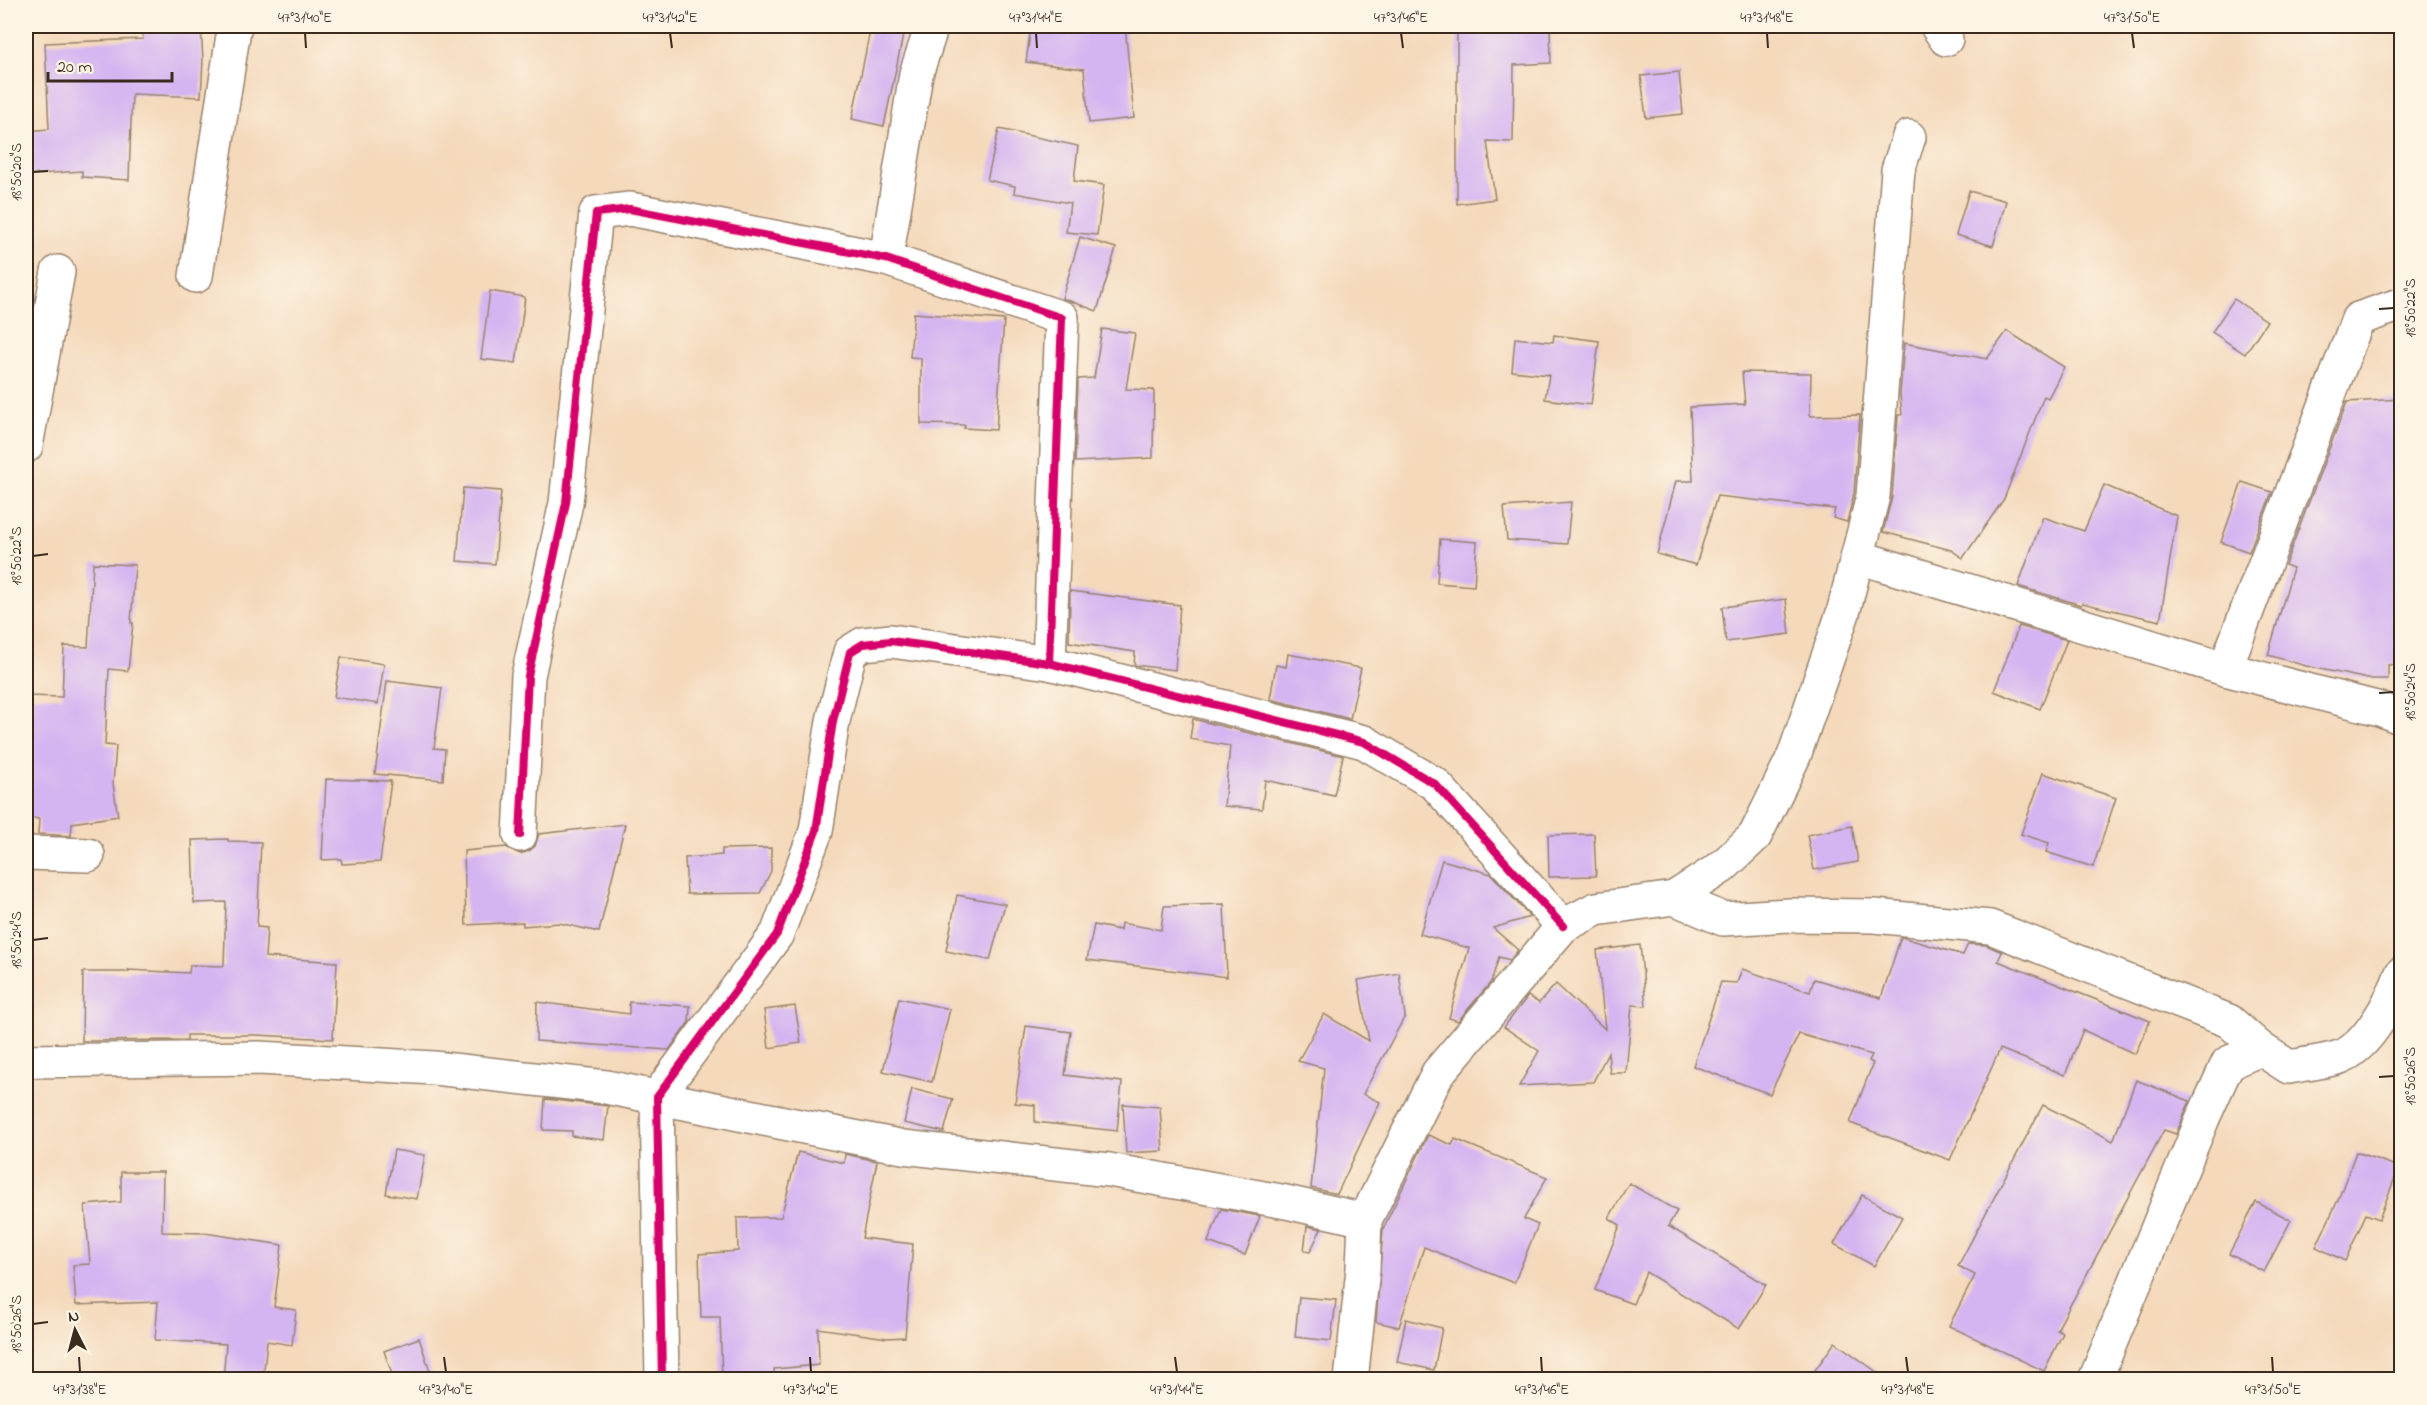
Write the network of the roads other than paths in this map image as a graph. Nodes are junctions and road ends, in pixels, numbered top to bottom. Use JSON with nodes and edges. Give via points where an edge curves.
{"nodes":[{"id":1,"x":932,"y":26,"type":"edge"},
{"id":2,"x":236,"y":27,"type":"edge"},
{"id":3,"x":1909,"y":137,"type":"dead end"},
{"id":4,"x":886,"y":259,"type":"junction"},
{"id":5,"x":58,"y":272,"type":"dead end"},
{"id":6,"x":196,"y":276,"type":"dead end"},
{"id":7,"x":2402,"y":304,"type":"edge"},
{"id":8,"x":26,"y":446,"type":"edge"},
{"id":9,"x":1858,"y":557,"type":"junction"},
{"id":10,"x":1049,"y":663,"type":"junction"},
{"id":11,"x":2225,"y":669,"type":"junction"},
{"id":12,"x":2402,"y":718,"type":"edge"},
{"id":13,"x":520,"y":835,"type":"dead end"},
{"id":14,"x":26,"y":853,"type":"edge"},
{"id":15,"x":88,"y":855,"type":"dead end"},
{"id":16,"x":1674,"y":898,"type":"junction"},
{"id":17,"x":1563,"y":926,"type":"junction"},
{"id":18,"x":2402,"y":973,"type":"edge"},
{"id":19,"x":2261,"y":1049,"type":"junction"},
{"id":20,"x":26,"y":1061,"type":"edge"},
{"id":21,"x":657,"y":1098,"type":"junction"},
{"id":22,"x":1365,"y":1220,"type":"junction"},
{"id":23,"x":662,"y":1380,"type":"edge"},
{"id":24,"x":1351,"y":1380,"type":"edge"},
{"id":25,"x":2094,"y":1380,"type":"edge"}],
"edges":[{"from":1,"to":4,"type":"street","via":[[916,74]]},
{"from":2,"to":6,"type":"street"},
{"from":3,"to":9,"type":"street","via":[[1898,170],[1874,496]]},
{"from":4,"to":10,"type":"street","via":[[1062,318]]},
{"from":4,"to":13,"type":"street","via":[[630,209],[596,213],[566,503],[528,676]]},
{"from":5,"to":8,"type":"street"},
{"from":7,"to":11,"type":"street","via":[[2358,319]]},
{"from":9,"to":11,"type":"street"},
{"from":9,"to":16,"type":"street","via":[[1794,756],[1755,836],[1722,867]]},
{"from":10,"to":17,"type":"street","via":[[1364,742],[1435,784]]},
{"from":10,"to":21,"type":"street","via":[[891,641],[863,644],[850,652],[833,721],[816,831],[777,933]]},
{"from":11,"to":12,"type":"street"},
{"from":14,"to":15,"type":"street"},
{"from":16,"to":17,"type":"street","via":[[1596,909]]},
{"from":16,"to":19,"type":"street","via":[[1723,919],[1874,916],[1990,927],[2229,1021]]},
{"from":17,"to":22,"type":"street","via":[[1438,1073]]},
{"from":18,"to":19,"type":"street","via":[[2392,1000],[2366,1037],[2342,1057],[2289,1067]]},
{"from":19,"to":25,"type":"street","via":[[2228,1063]]},
{"from":20,"to":21,"type":"street","via":[[259,1059],[399,1066],[606,1087]]},
{"from":21,"to":22,"type":"street","via":[[903,1147],[1109,1170]]},
{"from":21,"to":23,"type":"street"},
{"from":22,"to":24,"type":"street"}]}
